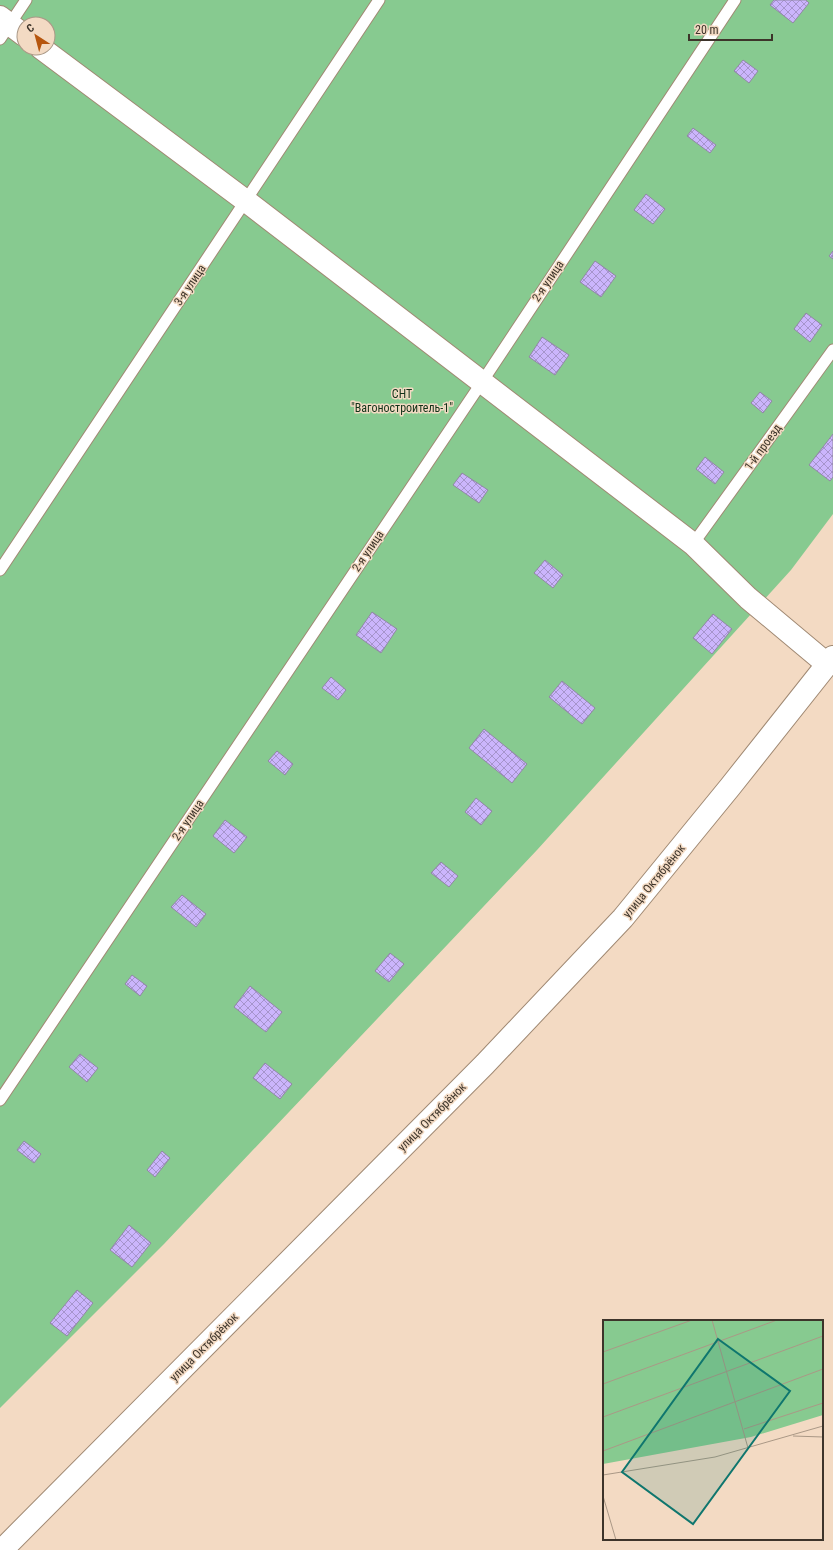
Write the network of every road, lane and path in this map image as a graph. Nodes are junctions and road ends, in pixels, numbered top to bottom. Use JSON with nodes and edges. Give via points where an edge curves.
{"nodes":[{"id":1,"x":26,"y":0,"type":"edge"},
{"id":2,"x":379,"y":0,"type":"edge"},
{"id":3,"x":735,"y":0,"type":"edge"},
{"id":4,"x":8,"y":29,"type":"edge"},
{"id":5,"x":52,"y":56,"type":"edge"},
{"id":6,"x":246,"y":201,"type":"junction"},
{"id":7,"x":833,"y":350,"type":"edge"},
{"id":8,"x":482,"y":382,"type":"junction"},
{"id":9,"x":693,"y":544,"type":"junction"},
{"id":10,"x":0,"y":570,"type":"edge"},
{"id":11,"x":830,"y":661,"type":"edge"},
{"id":12,"x":0,"y":1100,"type":"edge"},
{"id":13,"x":2,"y":1550,"type":"edge"}],
"edges":[{"from":1,"to":4,"type":"lane"},
{"from":2,"to":6,"type":"lane","name":"3-я улица"},
{"from":3,"to":8,"type":"lane","name":"2-я улица"},
{"from":5,"to":6,"type":"street"},
{"from":6,"to":8,"type":"street"},
{"from":6,"to":10,"type":"lane","name":"3-я улица"},
{"from":7,"to":9,"type":"lane","name":"1-й проезд"},
{"from":8,"to":9,"type":"street"},
{"from":8,"to":12,"type":"lane","name":"2-я улица"},
{"from":9,"to":11,"type":"street","via":[[748,598]]},
{"from":11,"to":13,"type":"street","name":"улица Октябрёнок","via":[[623,918],[485,1064]]}]}
